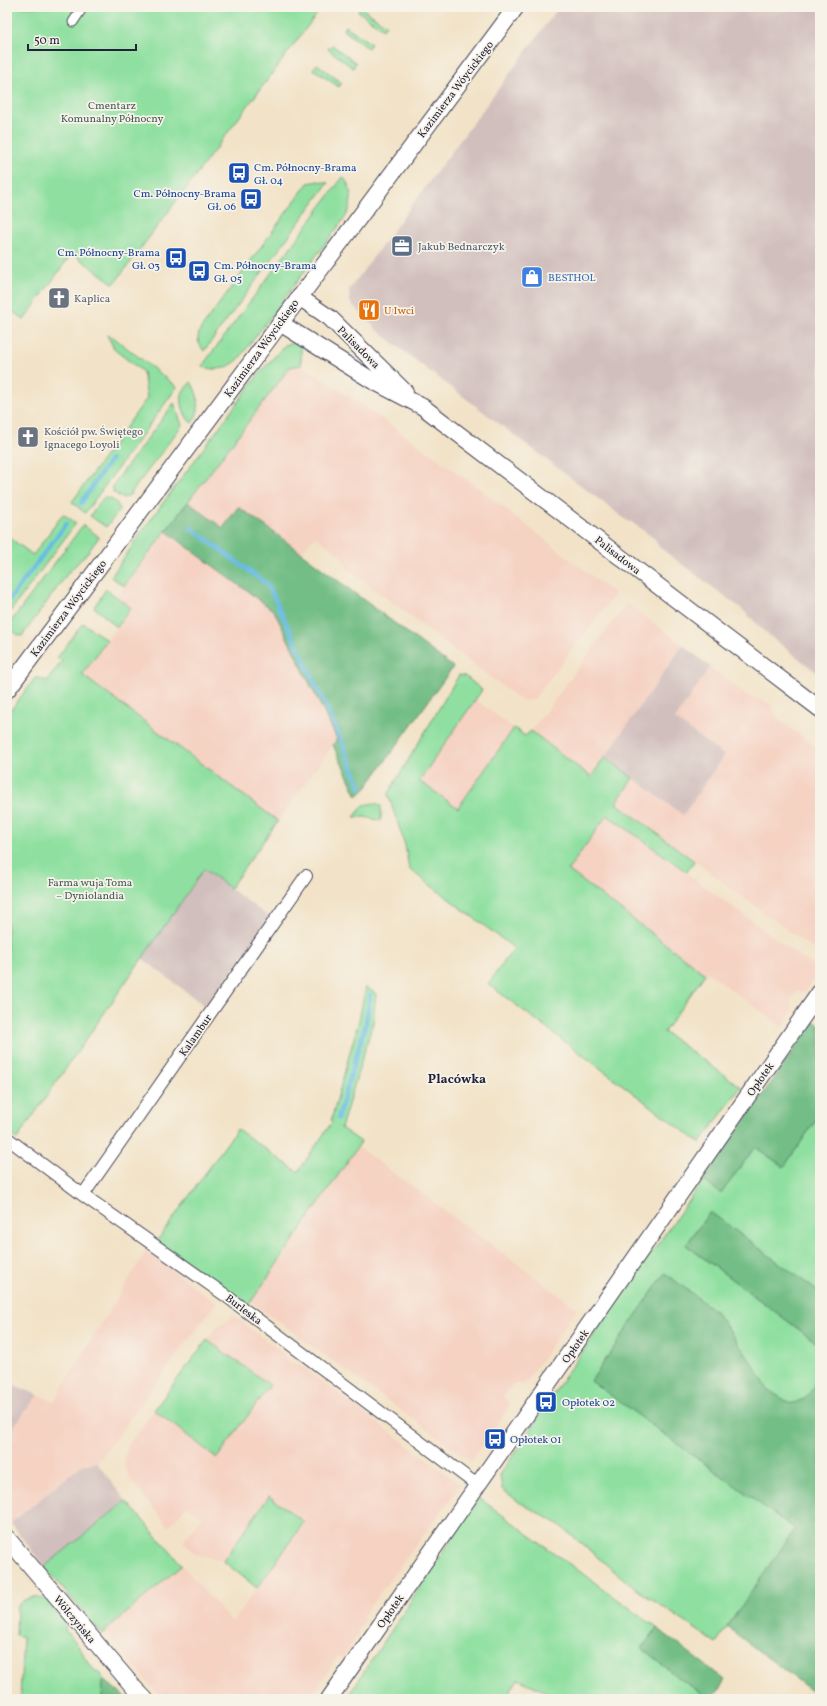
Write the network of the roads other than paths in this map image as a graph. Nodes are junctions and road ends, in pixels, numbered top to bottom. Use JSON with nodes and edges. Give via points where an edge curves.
{"nodes":[{"id":1,"x":83,"y":7,"type":"edge"},
{"id":2,"x":516,"y":7,"type":"edge"},
{"id":3,"x":73,"y":22,"type":"dead end"},
{"id":4,"x":298,"y":297,"type":"junction"},
{"id":5,"x":280,"y":322,"type":"junction"},
{"id":6,"x":415,"y":402,"type":"junction"},
{"id":7,"x":7,"y":690,"type":"edge"},
{"id":8,"x":820,"y":709,"type":"edge"},
{"id":9,"x":306,"y":876,"type":"dead end"},
{"id":10,"x":820,"y":992,"type":"edge"},
{"id":11,"x":7,"y":1138,"type":"edge"},
{"id":12,"x":83,"y":1195,"type":"junction"},
{"id":13,"x":477,"y":1485,"type":"junction"},
{"id":14,"x":7,"y":1538,"type":"edge"},
{"id":15,"x":145,"y":1699,"type":"edge"},
{"id":16,"x":329,"y":1699,"type":"edge"}],
"edges":[{"from":1,"to":3,"type":"street"},
{"from":2,"to":4,"type":"street","name":"Kazimierza Wóycickiego"},
{"from":4,"to":5,"type":"street","name":"Kazimierza Wóycickiego"},
{"from":4,"to":6,"type":"street","name":"Palisadowa","via":[[330,318]]},
{"from":5,"to":6,"type":"street","name":"Palisadowa","via":[[373,381]]},
{"from":5,"to":7,"type":"street","name":"Kazimierza Wóycickiego"},
{"from":6,"to":8,"type":"street","name":"Palisadowa"},
{"from":9,"to":12,"type":"street","name":"Kalambur"},
{"from":10,"to":13,"type":"street","name":"Opłotek"},
{"from":11,"to":12,"type":"street","name":"Burleska"},
{"from":12,"to":13,"type":"street","name":"Burleska","via":[[225,1295]]},
{"from":13,"to":16,"type":"street","name":"Opłotek"},
{"from":14,"to":15,"type":"street","name":"Wólczyńska"}]}
